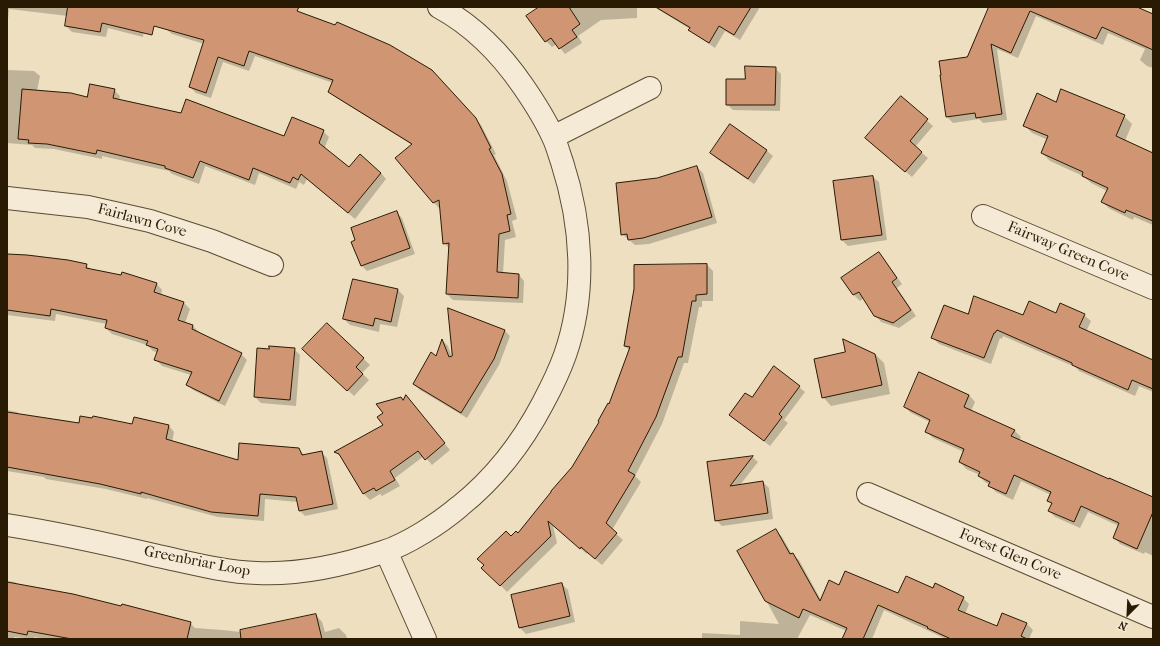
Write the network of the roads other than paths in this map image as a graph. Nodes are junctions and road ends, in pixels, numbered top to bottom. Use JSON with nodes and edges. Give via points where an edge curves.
{"nodes":[{"id":1,"x":439,"y":7,"type":"edge"},
{"id":2,"x":650,"y":88,"type":"dead end"},
{"id":3,"x":553,"y":137,"type":"junction"},
{"id":4,"x":7,"y":198,"type":"edge"},
{"id":5,"x":983,"y":216,"type":"dead end"},
{"id":6,"x":272,"y":265,"type":"dead end"},
{"id":7,"x":1153,"y":288,"type":"edge"},
{"id":8,"x":868,"y":494,"type":"dead end"},
{"id":9,"x":7,"y":524,"type":"edge"},
{"id":10,"x":386,"y":551,"type":"junction"},
{"id":11,"x":1153,"y":617,"type":"edge"},
{"id":12,"x":425,"y":639,"type":"edge"}],
"edges":[{"from":1,"to":3,"type":"street","name":"Greenbriar Loop","via":[[496,50],[535,102]]},
{"from":2,"to":3,"type":"street"},
{"from":3,"to":10,"type":"street","name":"Greenbriar Loop","via":[[569,184],[578,226],[580,268],[576,312],[566,354],[529,430],[500,469],[477,493],[444,519]]},
{"from":4,"to":6,"type":"street","name":"Fairlawn Cove","via":[[88,207],[150,222],[212,241]]},
{"from":5,"to":7,"type":"street","name":"Fairway Green Cove"},
{"from":8,"to":11,"type":"street","name":"Forest Glen Cove"},
{"from":9,"to":10,"type":"street","name":"Greenbriar Loop","via":[[217,569],[258,574],[334,565]]},
{"from":10,"to":12,"type":"street"}]}
